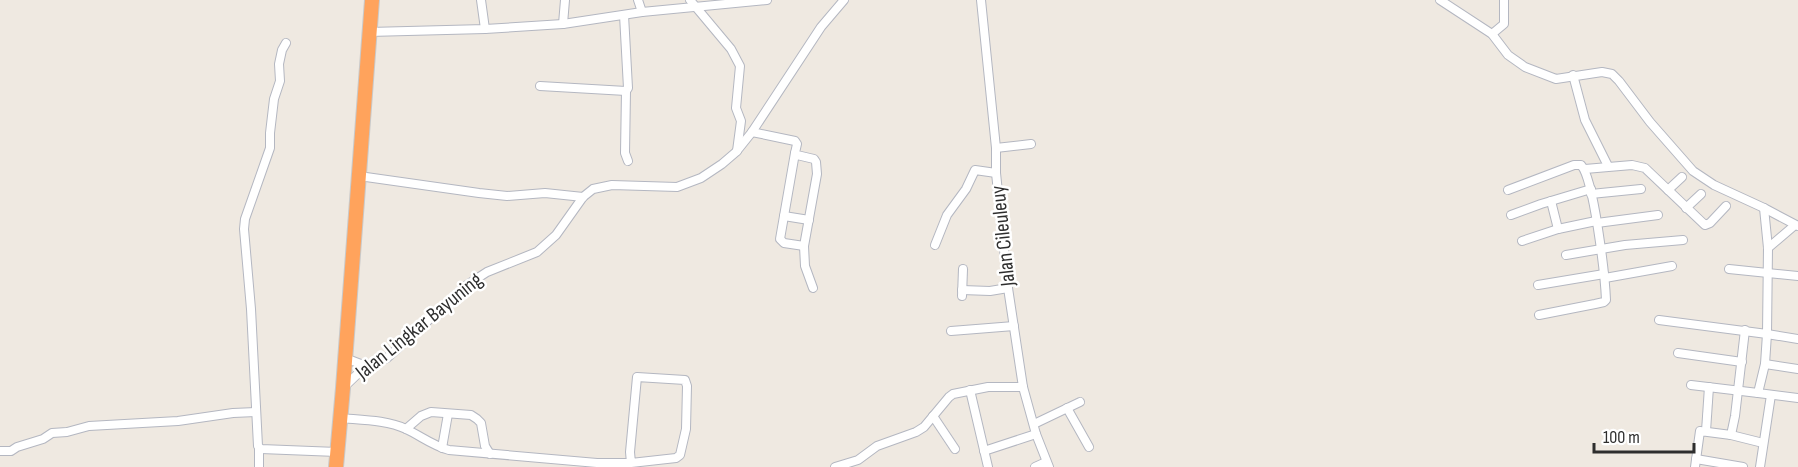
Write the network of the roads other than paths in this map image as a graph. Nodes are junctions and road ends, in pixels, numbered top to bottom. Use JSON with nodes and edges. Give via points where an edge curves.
{"nodes":[{"id":1,"x":372,"y":0,"type":"edge"},
{"id":2,"x":481,"y":0,"type":"edge"},
{"id":3,"x":565,"y":0,"type":"edge"},
{"id":4,"x":638,"y":0,"type":"edge"},
{"id":5,"x":690,"y":0,"type":"edge"},
{"id":6,"x":767,"y":0,"type":"edge"},
{"id":7,"x":844,"y":0,"type":"edge"},
{"id":8,"x":981,"y":0,"type":"edge"},
{"id":9,"x":1440,"y":0,"type":"edge"},
{"id":10,"x":1504,"y":0,"type":"edge"},
{"id":11,"x":696,"y":7,"type":"junction"},
{"id":12,"x":642,"y":12,"type":"junction"},
{"id":13,"x":624,"y":15,"type":"junction"},
{"id":14,"x":563,"y":24,"type":"junction"},
{"id":15,"x":485,"y":29,"type":"junction"},
{"id":16,"x":369,"y":32,"type":"junction"},
{"id":17,"x":1492,"y":34,"type":"junction"},
{"id":18,"x":286,"y":44,"type":"dead end"},
{"id":19,"x":1573,"y":75,"type":"junction"},
{"id":20,"x":540,"y":86,"type":"dead end"},
{"id":21,"x":626,"y":91,"type":"junction"},
{"id":22,"x":753,"y":132,"type":"junction"},
{"id":23,"x":1031,"y":144,"type":"dead end"},
{"id":24,"x":996,"y":148,"type":"junction"},
{"id":25,"x":736,"y":152,"type":"junction"},
{"id":26,"x":795,"y":153,"type":"junction"},
{"id":27,"x":628,"y":161,"type":"dead end"},
{"id":28,"x":1608,"y":166,"type":"junction"},
{"id":29,"x":1585,"y":169,"type":"junction"},
{"id":30,"x":996,"y":173,"type":"junction"},
{"id":31,"x":360,"y":176,"type":"junction"},
{"id":32,"x":1682,"y":177,"type":"dead end"},
{"id":33,"x":1641,"y":189,"type":"dead end"},
{"id":34,"x":1508,"y":190,"type":"dead end"},
{"id":35,"x":1668,"y":190,"type":"junction"},
{"id":36,"x":1591,"y":192,"type":"junction"},
{"id":37,"x":1701,"y":194,"type":"dead end"},
{"id":38,"x":583,"y":197,"type":"junction"},
{"id":39,"x":1551,"y":201,"type":"junction"},
{"id":40,"x":1726,"y":206,"type":"dead end"},
{"id":41,"x":1686,"y":208,"type":"junction"},
{"id":42,"x":1764,"y":208,"type":"junction"},
{"id":43,"x":1511,"y":215,"type":"dead end"},
{"id":44,"x":1658,"y":215,"type":"dead end"},
{"id":45,"x":784,"y":216,"type":"junction"},
{"id":46,"x":809,"y":220,"type":"junction"},
{"id":47,"x":1597,"y":222,"type":"junction"},
{"id":48,"x":1796,"y":225,"type":"edge"},
{"id":49,"x":1558,"y":229,"type":"junction"},
{"id":50,"x":1683,"y":240,"type":"dead end"},
{"id":51,"x":1522,"y":241,"type":"dead end"},
{"id":52,"x":935,"y":245,"type":"dead end"},
{"id":53,"x":804,"y":246,"type":"junction"},
{"id":54,"x":1768,"y":248,"type":"junction"},
{"id":55,"x":1600,"y":250,"type":"junction"},
{"id":56,"x":1566,"y":255,"type":"dead end"},
{"id":57,"x":1672,"y":266,"type":"dead end"},
{"id":58,"x":963,"y":269,"type":"dead end"},
{"id":59,"x":1729,"y":269,"type":"dead end"},
{"id":60,"x":1769,"y":272,"type":"junction"},
{"id":61,"x":1604,"y":276,"type":"junction"},
{"id":62,"x":1798,"y":276,"type":"edge"},
{"id":63,"x":1538,"y":285,"type":"dead end"},
{"id":64,"x":813,"y":288,"type":"dead end"},
{"id":65,"x":1008,"y":288,"type":"junction"},
{"id":66,"x":1539,"y":315,"type":"dead end"},
{"id":67,"x":1659,"y":320,"type":"dead end"},
{"id":68,"x":1014,"y":326,"type":"junction"},
{"id":69,"x":1745,"y":330,"type":"junction"},
{"id":70,"x":951,"y":331,"type":"dead end"},
{"id":71,"x":1767,"y":334,"type":"junction"},
{"id":72,"x":1798,"y":339,"type":"edge"},
{"id":73,"x":1678,"y":353,"type":"dead end"},
{"id":74,"x":345,"y":358,"type":"junction"},
{"id":75,"x":1742,"y":362,"type":"junction"},
{"id":76,"x":1765,"y":364,"type":"junction"},
{"id":77,"x":366,"y":366,"type":"junction"},
{"id":78,"x":1798,"y":369,"type":"edge"},
{"id":79,"x":1691,"y":385,"type":"dead end"},
{"id":80,"x":1023,"y":387,"type":"junction"},
{"id":81,"x":1709,"y":387,"type":"junction"},
{"id":82,"x":343,"y":388,"type":"junction"},
{"id":83,"x":970,"y":390,"type":"junction"},
{"id":84,"x":1737,"y":390,"type":"junction"},
{"id":85,"x":1758,"y":393,"type":"junction"},
{"id":86,"x":1771,"y":395,"type":"junction"},
{"id":87,"x":1798,"y":398,"type":"edge"},
{"id":88,"x":1080,"y":402,"type":"dead end"},
{"id":89,"x":1067,"y":408,"type":"junction"},
{"id":90,"x":256,"y":412,"type":"junction"},
{"id":91,"x":448,"y":414,"type":"junction"},
{"id":92,"x":933,"y":416,"type":"junction"},
{"id":93,"x":340,"y":418,"type":"junction"},
{"id":94,"x":1034,"y":424,"type":"junction"},
{"id":95,"x":406,"y":429,"type":"junction"},
{"id":96,"x":1706,"y":431,"type":"junction"},
{"id":97,"x":1036,"y":434,"type":"junction"},
{"id":98,"x":1731,"y":435,"type":"junction"},
{"id":99,"x":1763,"y":443,"type":"junction"},
{"id":100,"x":1089,"y":447,"type":"dead end"},
{"id":101,"x":259,"y":448,"type":"junction"},
{"id":102,"x":442,"y":448,"type":"junction"},
{"id":103,"x":955,"y":449,"type":"dead end"},
{"id":104,"x":0,"y":451,"type":"edge"},
{"id":105,"x":984,"y":451,"type":"junction"},
{"id":106,"x":337,"y":452,"type":"junction"},
{"id":107,"x":490,"y":454,"type":"junction"},
{"id":108,"x":631,"y":463,"type":"junction"},
{"id":109,"x":1695,"y":463,"type":"edge"},
{"id":110,"x":1048,"y":465,"type":"edge"},
{"id":111,"x":259,"y":467,"type":"edge"},
{"id":112,"x":336,"y":467,"type":"edge"},
{"id":113,"x":835,"y":467,"type":"edge"},
{"id":114,"x":988,"y":467,"type":"edge"},
{"id":115,"x":1035,"y":467,"type":"edge"},
{"id":116,"x":1743,"y":467,"type":"edge"},
{"id":117,"x":1760,"y":467,"type":"edge"}],
"edges":[{"from":1,"to":16,"type":"highway"},
{"from":2,"to":15,"type":"street"},
{"from":3,"to":14,"type":"street"},
{"from":4,"to":12,"type":"street"},
{"from":5,"to":11,"type":"street"},
{"from":6,"to":11,"type":"street"},
{"from":7,"to":22,"type":"street","via":[[821,27]]},
{"from":8,"to":24,"type":"street","name":"Jalan Cileuleuy"},
{"from":9,"to":17,"type":"street"},
{"from":10,"to":17,"type":"street","via":[[1504,24]]},
{"from":11,"to":12,"type":"street"},
{"from":11,"to":25,"type":"street","via":[[740,66],[736,108],[741,121]]},
{"from":12,"to":13,"type":"street"},
{"from":13,"to":14,"type":"street"},
{"from":13,"to":21,"type":"street"},
{"from":14,"to":15,"type":"street"},
{"from":15,"to":16,"type":"street"},
{"from":16,"to":31,"type":"highway"},
{"from":17,"to":19,"type":"street","via":[[1508,55],[1525,67],[1556,79]]},
{"from":18,"to":90,"type":"street","via":[[279,64],[270,148],[244,230]]},
{"from":19,"to":28,"type":"street","via":[[1585,120]]},
{"from":19,"to":42,"type":"street","via":[[1612,74],[1693,171]]},
{"from":20,"to":21,"type":"street"},
{"from":21,"to":27,"type":"street"},
{"from":22,"to":25,"type":"street"},
{"from":22,"to":26,"type":"street","via":[[795,141]]},
{"from":23,"to":24,"type":"street"},
{"from":24,"to":30,"type":"street","name":"Jalan Cileuleuy"},
{"from":25,"to":38,"type":"street","via":[[701,178],[677,187],[612,185],[593,189]]},
{"from":26,"to":45,"type":"street"},
{"from":26,"to":46,"type":"street","via":[[814,159],[818,166]]},
{"from":28,"to":29,"type":"street"},
{"from":28,"to":35,"type":"street","via":[[1640,166]]},
{"from":29,"to":34,"type":"street","via":[[1574,165]]},
{"from":29,"to":36,"type":"street"},
{"from":30,"to":52,"type":"street","via":[[975,170],[949,211]]},
{"from":30,"to":65,"type":"street","name":"Jalan Cileuleuy"},
{"from":31,"to":38,"type":"street","via":[[507,196],[545,193]]},
{"from":31,"to":74,"type":"highway"},
{"from":32,"to":35,"type":"street"},
{"from":33,"to":36,"type":"street"},
{"from":35,"to":41,"type":"street"},
{"from":36,"to":39,"type":"street"},
{"from":36,"to":47,"type":"street"},
{"from":37,"to":41,"type":"street"},
{"from":38,"to":77,"type":"street","name":"Jalan Lingkar Bayuning","via":[[556,235],[537,252],[487,272],[467,285],[387,358]]},
{"from":39,"to":43,"type":"street"},
{"from":39,"to":49,"type":"street"},
{"from":40,"to":41,"type":"street","via":[[1705,225]]},
{"from":42,"to":48,"type":"street"},
{"from":42,"to":54,"type":"street"},
{"from":44,"to":47,"type":"street"},
{"from":45,"to":46,"type":"street"},
{"from":45,"to":53,"type":"street","via":[[782,241]]},
{"from":46,"to":53,"type":"street"},
{"from":47,"to":49,"type":"street"},
{"from":47,"to":55,"type":"street"},
{"from":48,"to":54,"type":"street"},
{"from":49,"to":51,"type":"street"},
{"from":50,"to":55,"type":"street"},
{"from":53,"to":64,"type":"street","via":[[805,266]]},
{"from":54,"to":60,"type":"street"},
{"from":55,"to":56,"type":"street"},
{"from":55,"to":61,"type":"street"},
{"from":57,"to":61,"type":"street"},
{"from":58,"to":65,"type":"street","via":[[962,293]]},
{"from":59,"to":60,"type":"street"},
{"from":60,"to":62,"type":"street"},
{"from":60,"to":71,"type":"street"},
{"from":61,"to":63,"type":"street"},
{"from":61,"to":66,"type":"street","via":[[1604,302]]},
{"from":65,"to":68,"type":"street","name":"Jalan Cileuleuy"},
{"from":67,"to":69,"type":"street"},
{"from":68,"to":70,"type":"street"},
{"from":68,"to":80,"type":"street","name":"Jalan Cileuleuy"},
{"from":69,"to":71,"type":"street"},
{"from":69,"to":75,"type":"street"},
{"from":71,"to":72,"type":"street"},
{"from":71,"to":76,"type":"street"},
{"from":73,"to":75,"type":"street"},
{"from":74,"to":77,"type":"street"},
{"from":74,"to":82,"type":"highway"},
{"from":75,"to":84,"type":"street"},
{"from":76,"to":78,"type":"street"},
{"from":76,"to":85,"type":"street"},
{"from":77,"to":82,"type":"street","name":"Jalan Lingkar Bayuning"},
{"from":79,"to":81,"type":"street"},
{"from":80,"to":83,"type":"street"},
{"from":80,"to":94,"type":"street","name":"Jalan Cileuleuy"},
{"from":81,"to":84,"type":"street"},
{"from":81,"to":96,"type":"street"},
{"from":82,"to":93,"type":"highway"},
{"from":83,"to":92,"type":"street","via":[[949,397]]},
{"from":83,"to":105,"type":"street"},
{"from":84,"to":85,"type":"street"},
{"from":84,"to":98,"type":"street"},
{"from":85,"to":86,"type":"street"},
{"from":86,"to":87,"type":"street"},
{"from":86,"to":99,"type":"street"},
{"from":88,"to":89,"type":"street"},
{"from":89,"to":94,"type":"street"},
{"from":89,"to":100,"type":"street"},
{"from":90,"to":101,"type":"street"},
{"from":90,"to":104,"type":"street","via":[[89,426],[52,433],[10,451]]},
{"from":91,"to":95,"type":"street","via":[[426,413]]},
{"from":91,"to":102,"type":"street"},
{"from":91,"to":107,"type":"street","via":[[477,418]]},
{"from":92,"to":103,"type":"street"},
{"from":92,"to":113,"type":"street","via":[[916,432]]},
{"from":93,"to":95,"type":"street"},
{"from":93,"to":106,"type":"highway"},
{"from":94,"to":97,"type":"street","name":"Jalan Cileuleuy"},
{"from":95,"to":102,"type":"street"},
{"from":96,"to":98,"type":"street"},
{"from":96,"to":109,"type":"street","via":[[1699,431]]},
{"from":97,"to":105,"type":"street"},
{"from":97,"to":110,"type":"street","name":"Jalan Cileuleuy"},
{"from":98,"to":99,"type":"street"},
{"from":99,"to":117,"type":"street"},
{"from":101,"to":106,"type":"street"},
{"from":101,"to":111,"type":"street"},
{"from":102,"to":107,"type":"street"},
{"from":105,"to":114,"type":"street"},
{"from":106,"to":112,"type":"highway"},
{"from":107,"to":108,"type":"street"},
{"from":108,"to":108,"type":"street","via":[[637,377],[685,380],[686,429],[680,455]]},
{"from":109,"to":116,"type":"street"},
{"from":110,"to":115,"type":"street"}]}
